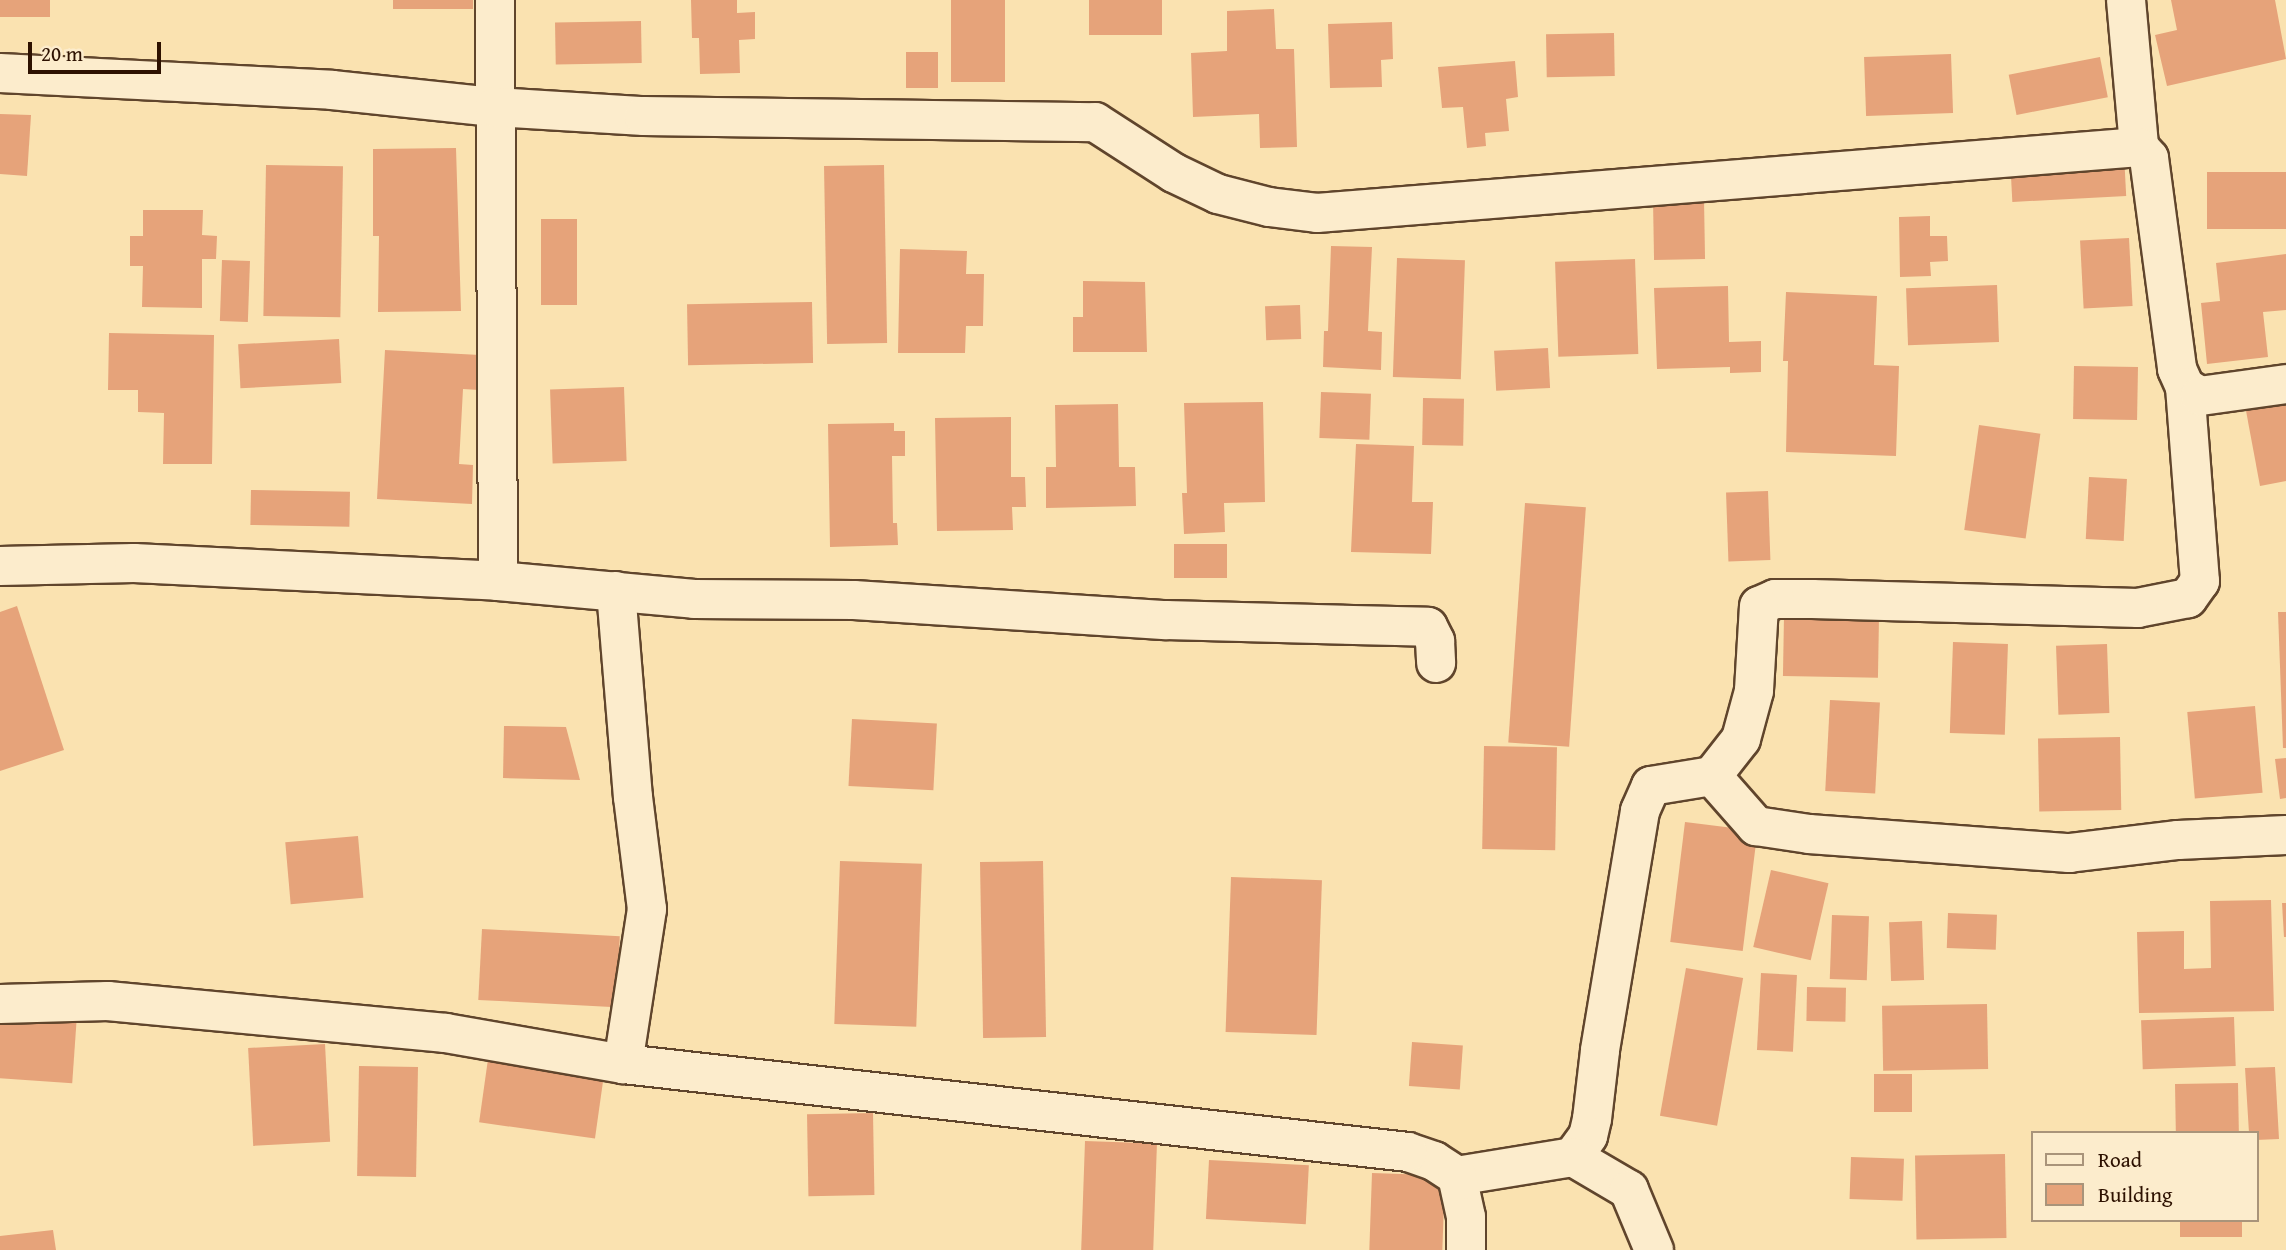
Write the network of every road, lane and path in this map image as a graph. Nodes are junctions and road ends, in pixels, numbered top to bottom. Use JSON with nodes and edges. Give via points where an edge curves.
{"nodes":[{"id":1,"x":495,"y":0,"type":"edge"},
{"id":2,"x":2126,"y":0,"type":"edge"},
{"id":3,"x":0,"y":73,"type":"edge"},
{"id":4,"x":495,"y":107,"type":"junction"},
{"id":5,"x":2139,"y":147,"type":"junction"},
{"id":6,"x":2286,"y":384,"type":"edge"},
{"id":7,"x":2185,"y":387,"type":"junction"},
{"id":8,"x":0,"y":566,"type":"edge"},
{"id":9,"x":498,"y":581,"type":"junction"},
{"id":10,"x":616,"y":592,"type":"junction"},
{"id":11,"x":1436,"y":663,"type":"dead end"},
{"id":12,"x":1712,"y":775,"type":"junction"},
{"id":13,"x":2286,"y":835,"type":"edge"},
{"id":14,"x":0,"y":1004,"type":"edge"},
{"id":15,"x":624,"y":1064,"type":"junction"},
{"id":16,"x":1573,"y":1157,"type":"junction"},
{"id":17,"x":1457,"y":1176,"type":"junction"},
{"id":18,"x":1466,"y":1250,"type":"edge"},
{"id":19,"x":1654,"y":1250,"type":"edge"}],
"edges":[{"from":1,"to":4,"type":"street"},
{"from":2,"to":5,"type":"street"},
{"from":3,"to":4,"type":"street","via":[[332,90]]},
{"from":4,"to":5,"type":"street","via":[[644,116],[1095,122],[1174,173],[1218,194],[1317,213]]},
{"from":4,"to":9,"type":"street"},
{"from":5,"to":7,"type":"street","via":[[2149,158],[2177,369]]},
{"from":6,"to":7,"type":"street","via":[[2200,396]]},
{"from":7,"to":12,"type":"street","via":[[2200,581],[2188,598],[2138,608],[1775,599],[1759,606],[1754,691],[1741,739]]},
{"from":8,"to":9,"type":"street","via":[[134,563]]},
{"from":9,"to":10,"type":"street"},
{"from":10,"to":11,"type":"street","via":[[694,599],[854,600],[1166,620],[1428,626],[1435,641]]},
{"from":10,"to":15,"type":"street","via":[[633,797],[648,909]]},
{"from":12,"to":13,"type":"street","via":[[1756,826],[1809,834],[2069,853]]},
{"from":12,"to":16,"type":"street","via":[[1651,786],[1640,811],[1592,1119],[1588,1136]]},
{"from":14,"to":15,"type":"street","via":[[108,1001],[446,1033]]},
{"from":15,"to":17,"type":"street","via":[[1408,1152]]},
{"from":16,"to":17,"type":"street"},
{"from":16,"to":19,"type":"street","via":[[1629,1190]]},
{"from":17,"to":18,"type":"street","via":[[1466,1217]]}]}
